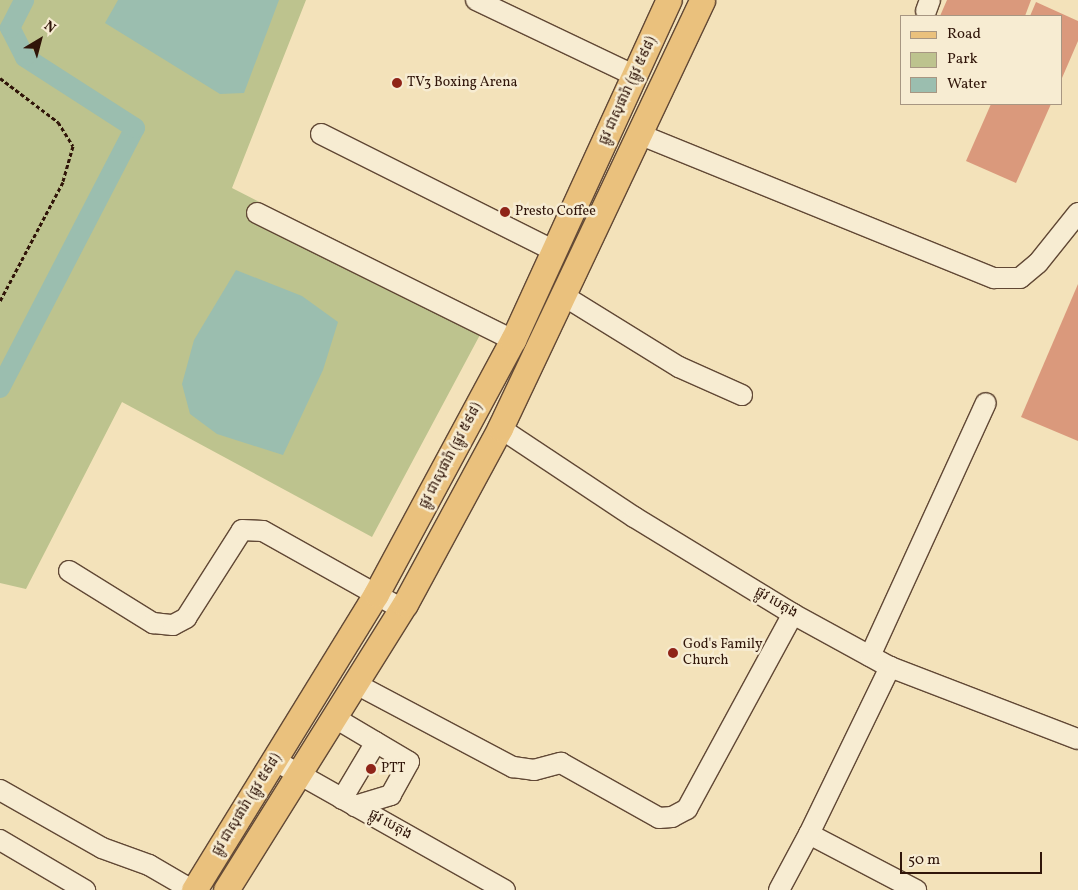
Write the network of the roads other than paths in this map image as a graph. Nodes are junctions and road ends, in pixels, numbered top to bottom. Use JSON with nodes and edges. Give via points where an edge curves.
{"nodes":[{"id":1,"x":476,"y":0,"type":"edge"},
{"id":2,"x":670,"y":0,"type":"edge"},
{"id":3,"x":702,"y":0,"type":"edge"},
{"id":4,"x":636,"y":76,"type":"junction"},
{"id":5,"x":321,"y":134,"type":"dead end"},
{"id":6,"x":640,"y":136,"type":"junction"},
{"id":7,"x":585,"y":183,"type":"junction"},
{"id":8,"x":612,"y":195,"type":"junction"},
{"id":9,"x":257,"y":213,"type":"dead end"},
{"id":10,"x":1078,"y":213,"type":"edge"},
{"id":11,"x":553,"y":250,"type":"junction"},
{"id":12,"x":564,"y":296,"type":"junction"},
{"id":13,"x":513,"y":340,"type":"junction"},
{"id":14,"x":742,"y":395,"type":"dead end"},
{"id":15,"x":986,"y":403,"type":"dead end"},
{"id":16,"x":500,"y":428,"type":"junction"},
{"id":17,"x":69,"y":571,"type":"dead end"},
{"id":18,"x":376,"y":594,"type":"junction"},
{"id":19,"x":402,"y":609,"type":"junction"},
{"id":20,"x":793,"y":614,"type":"junction"},
{"id":21,"x":870,"y":656,"type":"junction"},
{"id":22,"x":890,"y":667,"type":"junction"},
{"id":23,"x":356,"y":684,"type":"junction"},
{"id":24,"x":335,"y":718,"type":"junction"},
{"id":25,"x":1076,"y":734,"type":"edge"},
{"id":26,"x":376,"y":742,"type":"junction"},
{"id":27,"x":274,"y":760,"type":"junction"},
{"id":28,"x":298,"y":774,"type":"junction"},
{"id":29,"x":0,"y":790,"type":"edge"},
{"id":30,"x":349,"y":803,"type":"junction"},
{"id":31,"x":810,"y":834,"type":"junction"},
{"id":32,"x":0,"y":840,"type":"edge"},
{"id":33,"x":230,"y":889,"type":"edge"},
{"id":34,"x":85,"y":890,"type":"edge"},
{"id":35,"x":193,"y":890,"type":"edge"},
{"id":36,"x":505,"y":890,"type":"edge"},
{"id":37,"x":779,"y":890,"type":"edge"},
{"id":38,"x":916,"y":890,"type":"edge"}],
"edges":[{"from":1,"to":4,"type":"street"},
{"from":2,"to":4,"type":"main road","name":"ផ្លូវ ជាសុផារ៉ា (ផ្លូវ ៥៩៨)"},
{"from":3,"to":6,"type":"main road","name":"ផ្លូវ ជាសុផារ៉ា (ផ្លូវ ៥៩៨)"},
{"from":4,"to":7,"type":"main road","name":"ផ្លូវ ជាសុផារ៉ា (ផ្លូវ ៥៩៨)"},
{"from":5,"to":11,"type":"street"},
{"from":6,"to":8,"type":"main road","name":"ផ្លូវ ជាសុផារ៉ា (ផ្លូវ ៥៩៨)"},
{"from":6,"to":10,"type":"street","via":[[994,278],[1020,278],[1038,263]]},
{"from":7,"to":8,"type":"main road"},
{"from":7,"to":11,"type":"main road","name":"ផ្លូវ ជាសុផារ៉ា (ផ្លូវ ៥៩៨)"},
{"from":8,"to":12,"type":"main road","name":"ផ្លូវ ជាសុផារ៉ា (ផ្លូវ ៥៩៨)"},
{"from":9,"to":13,"type":"street"},
{"from":11,"to":13,"type":"main road","name":"ផ្លូវ ជាសុផារ៉ា (ផ្លូវ ៥៩៨)"},
{"from":12,"to":14,"type":"street","via":[[679,367]]},
{"from":12,"to":16,"type":"main road","name":"ផ្លូវ ជាសុផារ៉ា (ផ្លូវ ៥៩៨)"},
{"from":13,"to":18,"type":"main road","name":"ផ្លូវ ជាសុផារ៉ា (ផ្លូវ ៥៩៨)"},
{"from":15,"to":21,"type":"street"},
{"from":16,"to":19,"type":"main road","name":"ផ្លូវ ជាសុផារ៉ា (ផ្លូវ ៥៩៨)"},
{"from":16,"to":20,"type":"street","name":"ផ្លូវ បេតុង"},
{"from":17,"to":18,"type":"street","via":[[153,623],[173,625],[186,618],[242,530],[263,531]]},
{"from":18,"to":19,"type":"street"},
{"from":18,"to":27,"type":"main road","name":"ផ្លូវ ជាសុផារ៉ា (ផ្លូវ ៥៩៨)"},
{"from":19,"to":23,"type":"main road","name":"ផ្លូវ ជាសុផារ៉ា (ផ្លូវ ៥៩៨)"},
{"from":20,"to":21,"type":"street","name":"ផ្លូវ បេតុង"},
{"from":20,"to":23,"type":"street","via":[[687,809],[672,817],[659,818],[561,763],[534,770],[513,767]]},
{"from":21,"to":22,"type":"street","name":"ផ្លូវ បេតុង"},
{"from":22,"to":25,"type":"street","name":"ផ្លូវ បេតុង"},
{"from":22,"to":31,"type":"street"},
{"from":23,"to":24,"type":"main road","name":"ផ្លូវ ជាសុផារ៉ា (ផ្លូវ ៥៩៨)"},
{"from":24,"to":26,"type":"street"},
{"from":24,"to":28,"type":"main road","name":"ផ្លូវ ជាសុផារ៉ា (ផ្លូវ ៥៩៨)"},
{"from":26,"to":30,"type":"street"},
{"from":26,"to":30,"type":"street","via":[[409,762],[391,795]]},
{"from":27,"to":28,"type":"street","name":"ផ្លូវ បេតុង"},
{"from":27,"to":35,"type":"main road","name":"ផ្លូវ ជាសុផារ៉ា (ផ្លូវ ៥៩៨)"},
{"from":28,"to":30,"type":"street","name":"ផ្លូវ បេតុង"},
{"from":28,"to":33,"type":"main road","name":"ផ្លូវ ជាសុផារ៉ា (ផ្លូវ ៥៩៨)"},
{"from":29,"to":35,"type":"street","via":[[102,848],[149,865]]},
{"from":30,"to":36,"type":"street","name":"ផ្លូវ បេតុង"},
{"from":31,"to":37,"type":"street"},
{"from":31,"to":38,"type":"street"},
{"from":32,"to":34,"type":"street"}]}
